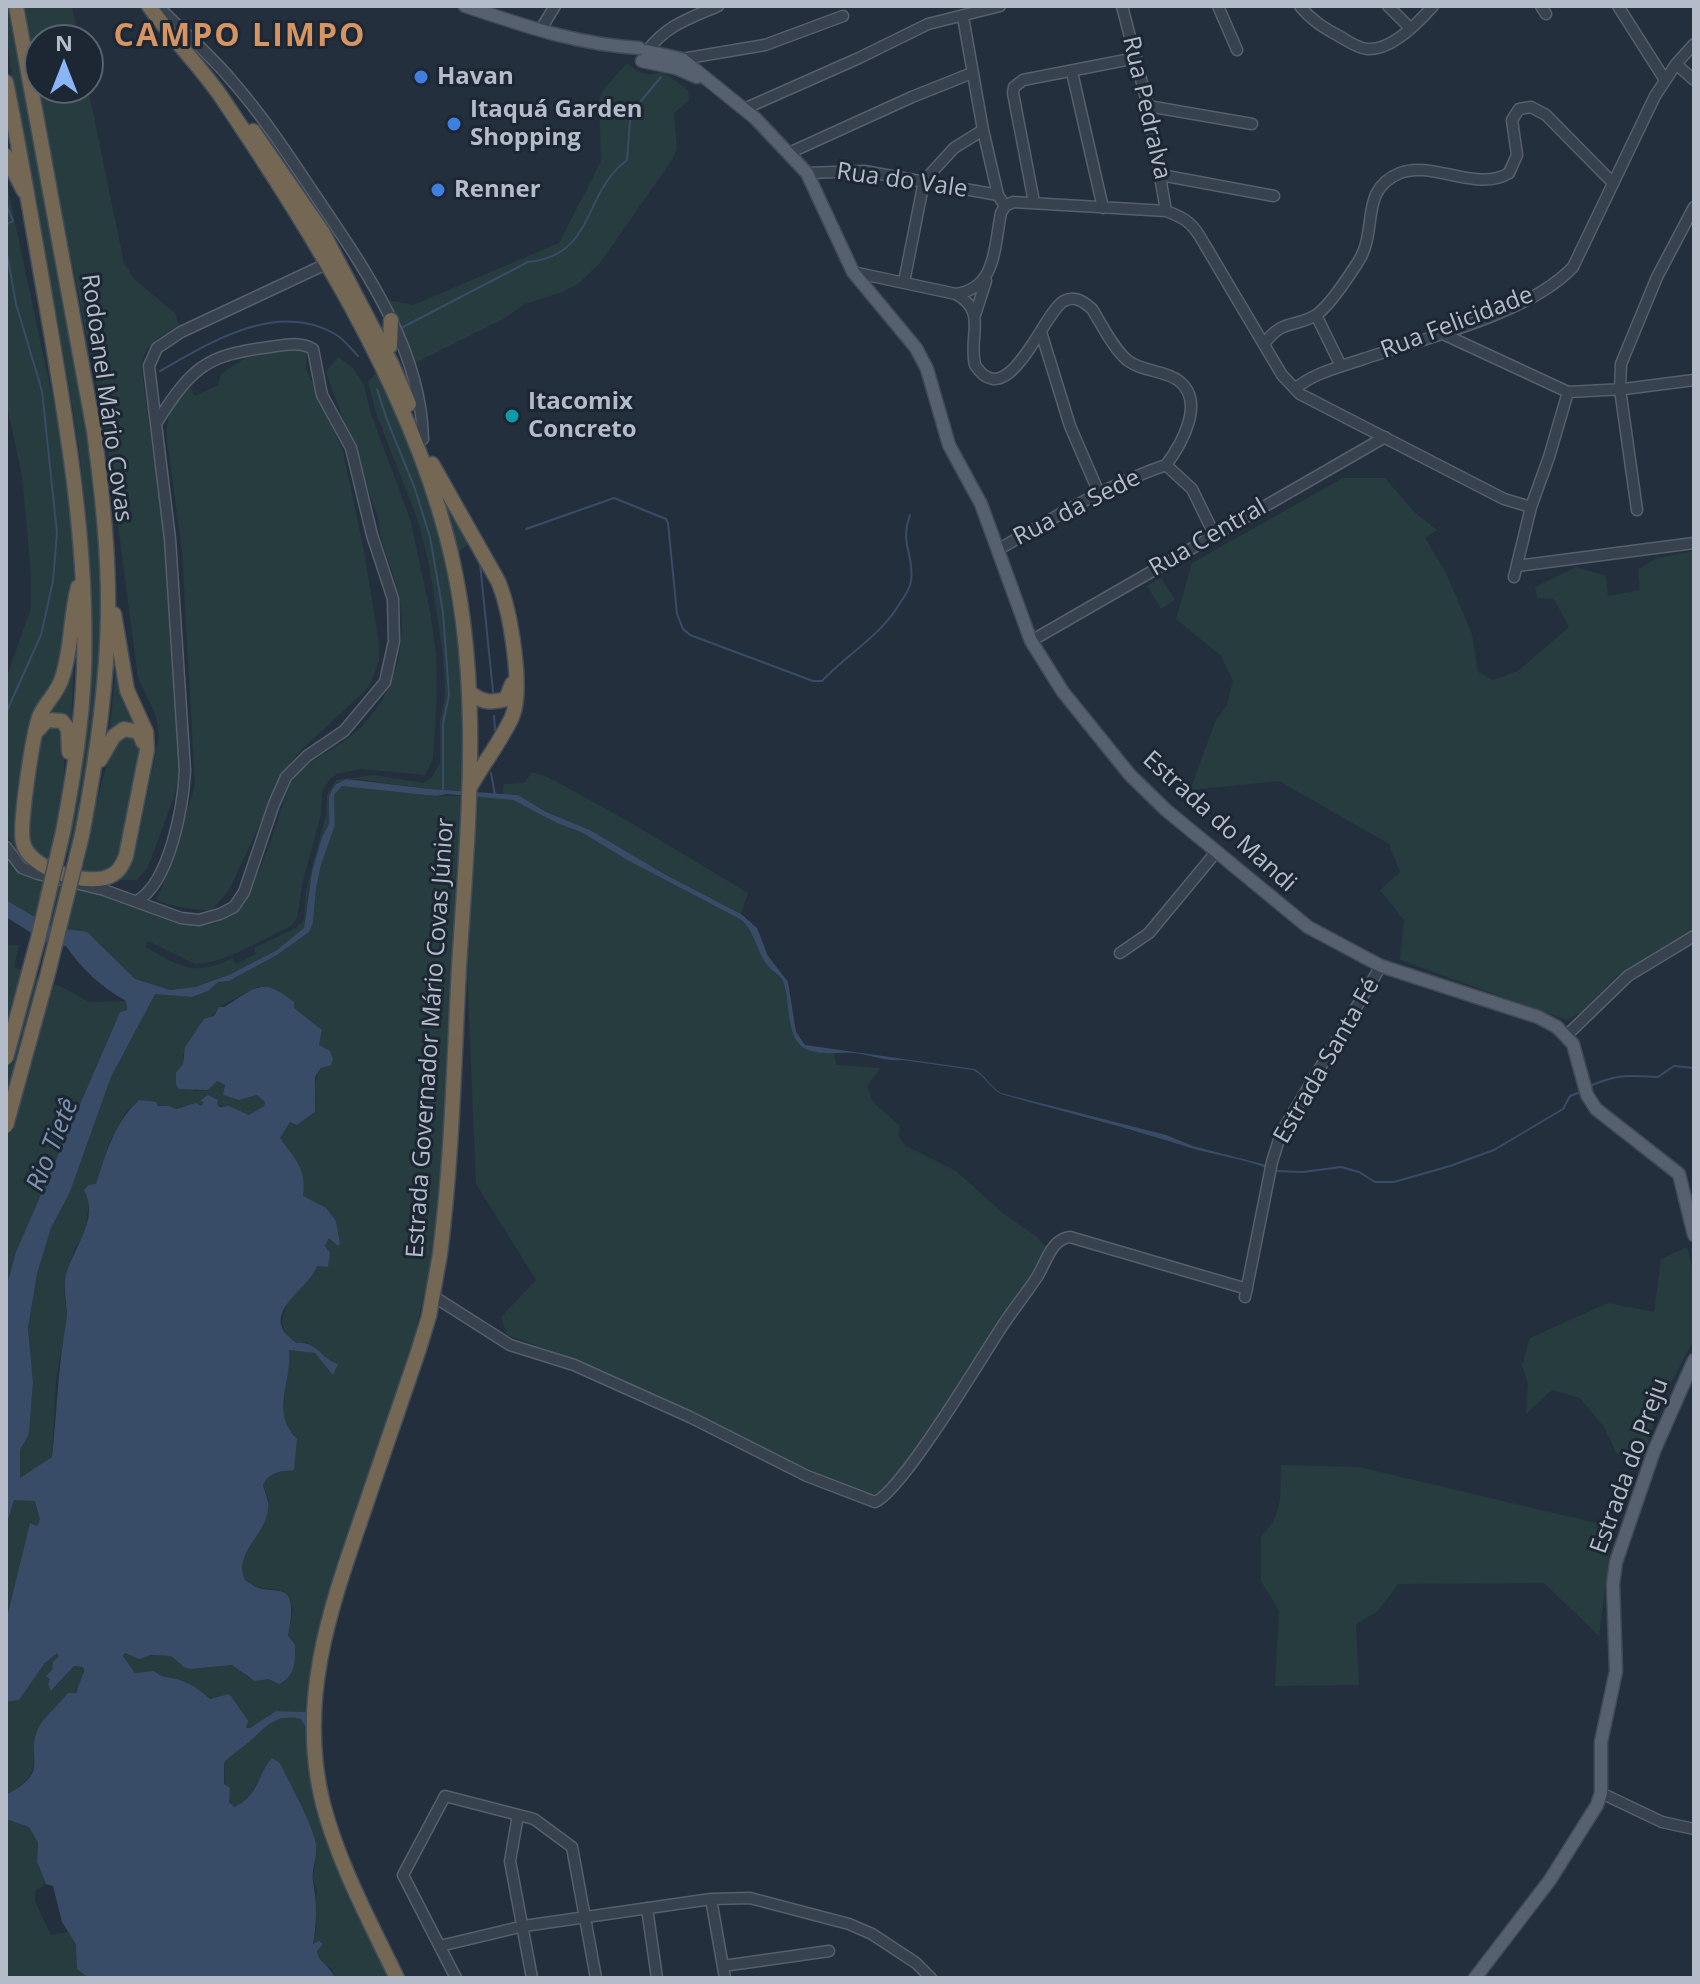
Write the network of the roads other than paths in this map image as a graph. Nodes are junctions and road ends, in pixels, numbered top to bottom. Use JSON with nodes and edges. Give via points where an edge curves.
{"nodes":[{"id":1,"x":16,"y":6,"type":"edge"},
{"id":2,"x":465,"y":6,"type":"edge"},
{"id":3,"x":555,"y":6,"type":"edge"},
{"id":4,"x":718,"y":6,"type":"edge"},
{"id":5,"x":1000,"y":6,"type":"edge"},
{"id":6,"x":1122,"y":6,"type":"edge"},
{"id":7,"x":1218,"y":6,"type":"edge"},
{"id":8,"x":1300,"y":6,"type":"edge"},
{"id":9,"x":1388,"y":6,"type":"edge"},
{"id":10,"x":1433,"y":6,"type":"edge"},
{"id":11,"x":1618,"y":6,"type":"edge"},
{"id":12,"x":156,"y":7,"type":"edge"},
{"id":13,"x":501,"y":12,"type":"edge"},
{"id":14,"x":958,"y":13,"type":"edge"},
{"id":15,"x":843,"y":16,"type":"dead end"},
{"id":16,"x":1410,"y":28,"type":"junction"},
{"id":17,"x":541,"y":29,"type":"junction"},
{"id":18,"x":1694,"y":44,"type":"edge"},
{"id":19,"x":1237,"y":50,"type":"dead end"},
{"id":20,"x":641,"y":55,"type":"junction"},
{"id":21,"x":1136,"y":58,"type":"junction"},
{"id":22,"x":682,"y":59,"type":"junction"},
{"id":23,"x":1676,"y":64,"type":"junction"},
{"id":24,"x":1072,"y":72,"type":"junction"},
{"id":25,"x":972,"y":73,"type":"junction"},
{"id":26,"x":1665,"y":80,"type":"junction"},
{"id":27,"x":1694,"y":80,"type":"edge"},
{"id":28,"x":6,"y":82,"type":"edge"},
{"id":29,"x":721,"y":89,"type":"junction"},
{"id":30,"x":1148,"y":106,"type":"junction"},
{"id":31,"x":744,"y":109,"type":"junction"},
{"id":32,"x":1252,"y":124,"type":"dead end"},
{"id":33,"x":983,"y":130,"type":"junction"},
{"id":34,"x":789,"y":153,"type":"junction"},
{"id":35,"x":6,"y":156,"type":"edge"},
{"id":36,"x":807,"y":173,"type":"junction"},
{"id":37,"x":1161,"y":175,"type":"junction"},
{"id":38,"x":924,"y":181,"type":"junction"},
{"id":39,"x":1613,"y":183,"type":"junction"},
{"id":40,"x":998,"y":195,"type":"junction"},
{"id":41,"x":1274,"y":196,"type":"dead end"},
{"id":42,"x":30,"y":201,"type":"junction"},
{"id":43,"x":1034,"y":202,"type":"junction"},
{"id":44,"x":1005,"y":206,"type":"junction"},
{"id":45,"x":1694,"y":207,"type":"edge"},
{"id":46,"x":1103,"y":208,"type":"junction"},
{"id":47,"x":1166,"y":211,"type":"junction"},
{"id":48,"x":326,"y":264,"type":"junction"},
{"id":49,"x":853,"y":272,"type":"junction"},
{"id":50,"x":988,"y":275,"type":"junction"},
{"id":51,"x":904,"y":282,"type":"junction"},
{"id":52,"x":956,"y":294,"type":"junction"},
{"id":53,"x":1316,"y":315,"type":"junction"},
{"id":54,"x":975,"y":316,"type":"junction"},
{"id":55,"x":391,"y":320,"type":"junction"},
{"id":56,"x":1041,"y":332,"type":"junction"},
{"id":57,"x":1441,"y":333,"type":"junction"},
{"id":58,"x":365,"y":336,"type":"junction"},
{"id":59,"x":1264,"y":344,"type":"junction"},
{"id":60,"x":383,"y":348,"type":"junction"},
{"id":61,"x":1341,"y":366,"type":"junction"},
{"id":62,"x":1694,"y":380,"type":"edge"},
{"id":63,"x":1295,"y":389,"type":"junction"},
{"id":64,"x":1620,"y":389,"type":"junction"},
{"id":65,"x":1568,"y":392,"type":"junction"},
{"id":66,"x":157,"y":422,"type":"junction"},
{"id":67,"x":1385,"y":437,"type":"junction"},
{"id":68,"x":423,"y":439,"type":"junction"},
{"id":69,"x":1166,"y":465,"type":"junction"},
{"id":70,"x":1099,"y":493,"type":"junction"},
{"id":71,"x":1531,"y":507,"type":"junction"},
{"id":72,"x":1637,"y":510,"type":"dead end"},
{"id":73,"x":1214,"y":534,"type":"junction"},
{"id":74,"x":1694,"y":543,"type":"edge"},
{"id":75,"x":482,"y":549,"type":"junction"},
{"id":76,"x":999,"y":549,"type":"junction"},
{"id":77,"x":83,"y":568,"type":"junction"},
{"id":78,"x":454,"y":568,"type":"junction"},
{"id":79,"x":108,"y":582,"type":"junction"},
{"id":80,"x":1031,"y":641,"type":"junction"},
{"id":81,"x":515,"y":673,"type":"junction"},
{"id":82,"x":470,"y":693,"type":"junction"},
{"id":83,"x":35,"y":735,"type":"junction"},
{"id":84,"x":144,"y":757,"type":"junction"},
{"id":85,"x":94,"y":771,"type":"junction"},
{"id":86,"x":72,"y":784,"type":"junction"},
{"id":87,"x":469,"y":792,"type":"junction"},
{"id":88,"x":6,"y":847,"type":"edge"},
{"id":89,"x":1217,"y":851,"type":"junction"},
{"id":90,"x":137,"y":901,"type":"junction"},
{"id":91,"x":1694,"y":936,"type":"edge"},
{"id":92,"x":1120,"y":953,"type":"dead end"},
{"id":93,"x":1381,"y":966,"type":"junction"},
{"id":94,"x":1567,"y":1035,"type":"junction"},
{"id":95,"x":6,"y":1058,"type":"edge"},
{"id":96,"x":6,"y":1126,"type":"edge"},
{"id":97,"x":1694,"y":1235,"type":"edge"},
{"id":98,"x":433,"y":1296,"type":"junction"},
{"id":99,"x":1694,"y":1360,"type":"edge"},
{"id":100,"x":1601,"y":1793,"type":"junction"},
{"id":101,"x":518,"y":1815,"type":"junction"},
{"id":102,"x":1694,"y":1829,"type":"edge"},
{"id":103,"x":711,"y":1899,"type":"junction"},
{"id":104,"x":647,"y":1908,"type":"junction"},
{"id":105,"x":586,"y":1917,"type":"junction"},
{"id":106,"x":524,"y":1926,"type":"junction"},
{"id":107,"x":440,"y":1946,"type":"junction"},
{"id":108,"x":829,"y":1951,"type":"dead end"},
{"id":109,"x":723,"y":1966,"type":"junction"},
{"id":110,"x":397,"y":1978,"type":"edge"},
{"id":111,"x":456,"y":1978,"type":"edge"},
{"id":112,"x":532,"y":1978,"type":"edge"},
{"id":113,"x":596,"y":1978,"type":"edge"},
{"id":114,"x":657,"y":1978,"type":"edge"},
{"id":115,"x":725,"y":1978,"type":"edge"},
{"id":116,"x":931,"y":1978,"type":"edge"},
{"id":117,"x":1475,"y":1978,"type":"edge"}],
"edges":[{"from":1,"to":79,"type":"highway","name":"Rodoanel Mário Covas","via":[[94,431]]},
{"from":2,"to":13,"type":"main road","name":"Estrada do Mandi"},
{"from":3,"to":17,"type":"street"},
{"from":4,"to":20,"type":"street","via":[[669,28]]},
{"from":5,"to":14,"type":"street"},
{"from":6,"to":21,"type":"street","name":"Rua Pedralva"},
{"from":7,"to":19,"type":"street"},
{"from":8,"to":16,"type":"street","via":[[1326,29],[1360,47],[1384,46]]},
{"from":9,"to":16,"type":"street"},
{"from":10,"to":16,"type":"street"},
{"from":11,"to":26,"type":"street"},
{"from":12,"to":48,"type":"highway","name":"Estrada Governador Mário Covas Júnior","via":[[218,93]]},
{"from":12,"to":55,"type":"street","via":[[231,78],[276,136],[361,264]]},
{"from":12,"to":60,"type":"highway","name":"Estrada Governador Mário Covas Júnior","via":[[224,89],[305,205]]},
{"from":13,"to":17,"type":"main road","name":"Estrada do Mandi"},
{"from":14,"to":25,"type":"street"},
{"from":14,"to":31,"type":"street"},
{"from":15,"to":22,"type":"street","via":[[765,45]]},
{"from":17,"to":20,"type":"main road","name":"Estrada do Mandi"},
{"from":18,"to":23,"type":"street","name":"Rua Felicidade"},
{"from":20,"to":22,"type":"main road","name":"Estrada do Mandi"},
{"from":20,"to":29,"type":"main road","name":"Estrada do Mandi"},
{"from":21,"to":24,"type":"street"},
{"from":21,"to":30,"type":"street","name":"Rua Pedralva"},
{"from":22,"to":29,"type":"main road","name":"Estrada do Mandi"},
{"from":23,"to":26,"type":"street","name":"Rua Felicidade"},
{"from":23,"to":27,"type":"street"},
{"from":24,"to":43,"type":"street","via":[[1023,80],[1014,87]]},
{"from":24,"to":46,"type":"street"},
{"from":25,"to":33,"type":"street"},
{"from":25,"to":34,"type":"street"},
{"from":26,"to":39,"type":"street","name":"Rua Felicidade"},
{"from":28,"to":42,"type":"highway","name":"Rodoanel Mário Covas"},
{"from":29,"to":31,"type":"main road","name":"Estrada do Mandi"},
{"from":30,"to":32,"type":"street"},
{"from":30,"to":37,"type":"street","name":"Rua Pedralva"},
{"from":31,"to":34,"type":"main road","name":"Estrada do Mandi"},
{"from":33,"to":38,"type":"street","via":[[954,148]]},
{"from":33,"to":40,"type":"street"},
{"from":34,"to":36,"type":"main road","name":"Estrada do Mandi"},
{"from":35,"to":42,"type":"highway"},
{"from":36,"to":38,"type":"street","name":"Rua do Vale","via":[[864,171]]},
{"from":36,"to":49,"type":"main road","name":"Estrada do Mandi"},
{"from":37,"to":41,"type":"street"},
{"from":37,"to":47,"type":"street","name":"Rua Pedralva"},
{"from":38,"to":40,"type":"street","name":"Rua do Vale"},
{"from":38,"to":51,"type":"street"},
{"from":39,"to":53,"type":"street","via":[[1546,115],[1531,107],[1519,109],[1512,120],[1517,155],[1513,169],[1503,177],[1408,170],[1380,185],[1363,253]]},
{"from":39,"to":57,"type":"street","name":"Rua Felicidade","via":[[1569,271],[1538,294]]},
{"from":40,"to":44,"type":"street"},
{"from":42,"to":77,"type":"highway","name":"Rodoanel Mário Covas","via":[[71,446]]},
{"from":43,"to":44,"type":"street"},
{"from":43,"to":46,"type":"street"},
{"from":44,"to":50,"type":"street"},
{"from":45,"to":64,"type":"street","via":[[1657,277],[1621,364]]},
{"from":46,"to":47,"type":"street"},
{"from":47,"to":59,"type":"street","via":[[1193,225]]},
{"from":48,"to":58,"type":"highway","name":"Estrada Governador Mário Covas Júnior"},
{"from":48,"to":66,"type":"street","via":[[157,348],[149,366]]},
{"from":49,"to":51,"type":"street"},
{"from":49,"to":76,"type":"main road","name":"Estrada do Mandi","via":[[922,358],[949,445]]},
{"from":50,"to":52,"type":"street","via":[[974,289]]},
{"from":50,"to":54,"type":"street"},
{"from":51,"to":52,"type":"street"},
{"from":52,"to":54,"type":"street","via":[[971,304]]},
{"from":53,"to":59,"type":"street","via":[[1278,329]]},
{"from":53,"to":61,"type":"street"},
{"from":54,"to":56,"type":"street","via":[[974,361],[990,376],[1012,371]]},
{"from":55,"to":60,"type":"highway","via":[[392,341]]},
{"from":55,"to":68,"type":"street","via":[[410,369]]},
{"from":56,"to":69,"type":"street","via":[[1060,303],[1076,299],[1092,309],[1129,361],[1179,381],[1191,412],[1182,442]]},
{"from":56,"to":70,"type":"street","via":[[1070,426]]},
{"from":57,"to":61,"type":"street","name":"Rua Felicidade"},
{"from":57,"to":65,"type":"street"},
{"from":58,"to":60,"type":"highway"},
{"from":58,"to":78,"type":"highway","name":"Estrada Governador Mário Covas Júnior","via":[[420,454]]},
{"from":59,"to":63,"type":"street"},
{"from":60,"to":68,"type":"highway","name":"Estrada Governador Mário Covas Júnior"},
{"from":61,"to":63,"type":"street","name":"Rua Felicidade"},
{"from":62,"to":64,"type":"street"},
{"from":63,"to":67,"type":"street"},
{"from":64,"to":65,"type":"street"},
{"from":64,"to":72,"type":"street"},
{"from":65,"to":71,"type":"street"},
{"from":66,"to":90,"type":"street","via":[[185,771],[181,809],[164,863],[151,890]]},
{"from":66,"to":90,"type":"street","via":[[186,381],[212,361],[250,348],[297,344],[313,349],[322,395],[351,448],[393,599],[395,624],[385,682],[344,731],[286,777],[238,902],[199,920]]},
{"from":67,"to":71,"type":"street","via":[[1504,499]]},
{"from":67,"to":73,"type":"street","name":"Rua Central"},
{"from":68,"to":75,"type":"highway","name":"Estrada Governador Mário Covas Júnior","via":[[435,473]]},
{"from":69,"to":70,"type":"street","name":"Rua da Sede"},
{"from":69,"to":73,"type":"street","name":"Rua da Sede","via":[[1189,486]]},
{"from":70,"to":76,"type":"street","name":"Rua da Sede"},
{"from":71,"to":74,"type":"street","via":[[1516,571]]},
{"from":73,"to":80,"type":"street","name":"Rua Central"},
{"from":75,"to":78,"type":"highway","via":[[464,550]]},
{"from":75,"to":81,"type":"highway","name":"Estrada Governador Mário Covas Júnior","via":[[505,595]]},
{"from":76,"to":80,"type":"main road","name":"Estrada do Mandi"},
{"from":77,"to":83,"type":"highway","via":[[62,679]]},
{"from":77,"to":86,"type":"highway","name":"Rodoanel Mário Covas","via":[[84,671]]},
{"from":78,"to":82,"type":"highway","name":"Estrada Governador Mário Covas Júnior"},
{"from":79,"to":84,"type":"highway","via":[[127,690],[146,732]]},
{"from":79,"to":85,"type":"highway","name":"Rodoanel Mário Covas","via":[[107,653]]},
{"from":80,"to":89,"type":"main road","name":"Estrada do Mandi","via":[[1063,692],[1130,775]]},
{"from":81,"to":82,"type":"highway","via":[[506,699],[483,702]]},
{"from":81,"to":87,"type":"highway","name":"Estrada Governador Mário Covas Júnior","via":[[512,716]]},
{"from":82,"to":87,"type":"highway","name":"Estrada Governador Mário Covas Júnior"},
{"from":83,"to":84,"type":"highway","via":[[22,831],[25,849],[43,867],[90,879],[112,875],[126,856]]},
{"from":83,"to":86,"type":"highway","via":[[47,720],[65,724]]},
{"from":84,"to":85,"type":"highway","via":[[139,732],[124,729],[109,742]]},
{"from":85,"to":96,"type":"highway","name":"Rodoanel Mário Covas","bridge":true},
{"from":86,"to":95,"type":"highway","name":"Rodoanel Mário Covas","bridge":true,"via":[[51,891]]},
{"from":87,"to":98,"type":"highway","name":"Estrada Governador Mário Covas Júnior","via":[[444,1219]]},
{"from":88,"to":90,"type":"street","via":[[22,868]]},
{"from":89,"to":92,"type":"street","via":[[1149,933]]},
{"from":89,"to":93,"type":"main road","name":"Estrada do Mandi","via":[[1290,915]]},
{"from":91,"to":94,"type":"street","via":[[1628,976]]},
{"from":93,"to":94,"type":"main road","name":"Estrada do Mandi","via":[[1538,1017]]},
{"from":93,"to":98,"type":"street","name":"Estrada Santa Fé","via":[[1281,1133],[1246,1293],[1062,1238],[913,1461],[875,1502],[807,1476],[574,1365],[510,1345]]},
{"from":94,"to":97,"type":"main road","via":[[1593,1106],[1679,1174]]},
{"from":98,"to":110,"type":"highway","name":"Estrada Governador Mário Covas Júnior","via":[[333,1602],[314,1704],[323,1802],[334,1840]]},
{"from":99,"to":100,"type":"main road","name":"Estrada do Preju","via":[[1662,1429],[1616,1562],[1616,1677],[1601,1742]]},
{"from":100,"to":102,"type":"street","via":[[1662,1822]]},
{"from":100,"to":117,"type":"main road","name":"Estrada do Preju","via":[[1570,1852]]},
{"from":101,"to":105,"type":"street","via":[[538,1820],[573,1850]]},
{"from":101,"to":106,"type":"street","via":[[510,1861]]},
{"from":101,"to":107,"type":"street","via":[[445,1796],[438,1804],[403,1875]]},
{"from":103,"to":104,"type":"street"},
{"from":103,"to":109,"type":"street"},
{"from":103,"to":116,"type":"street","via":[[750,1898],[849,1924],[872,1934]]},
{"from":104,"to":105,"type":"street"},
{"from":104,"to":114,"type":"street"},
{"from":105,"to":106,"type":"street"},
{"from":105,"to":113,"type":"street"},
{"from":106,"to":107,"type":"street"},
{"from":106,"to":112,"type":"street"},
{"from":107,"to":111,"type":"street"},
{"from":108,"to":109,"type":"street"},
{"from":109,"to":115,"type":"street"}]}
